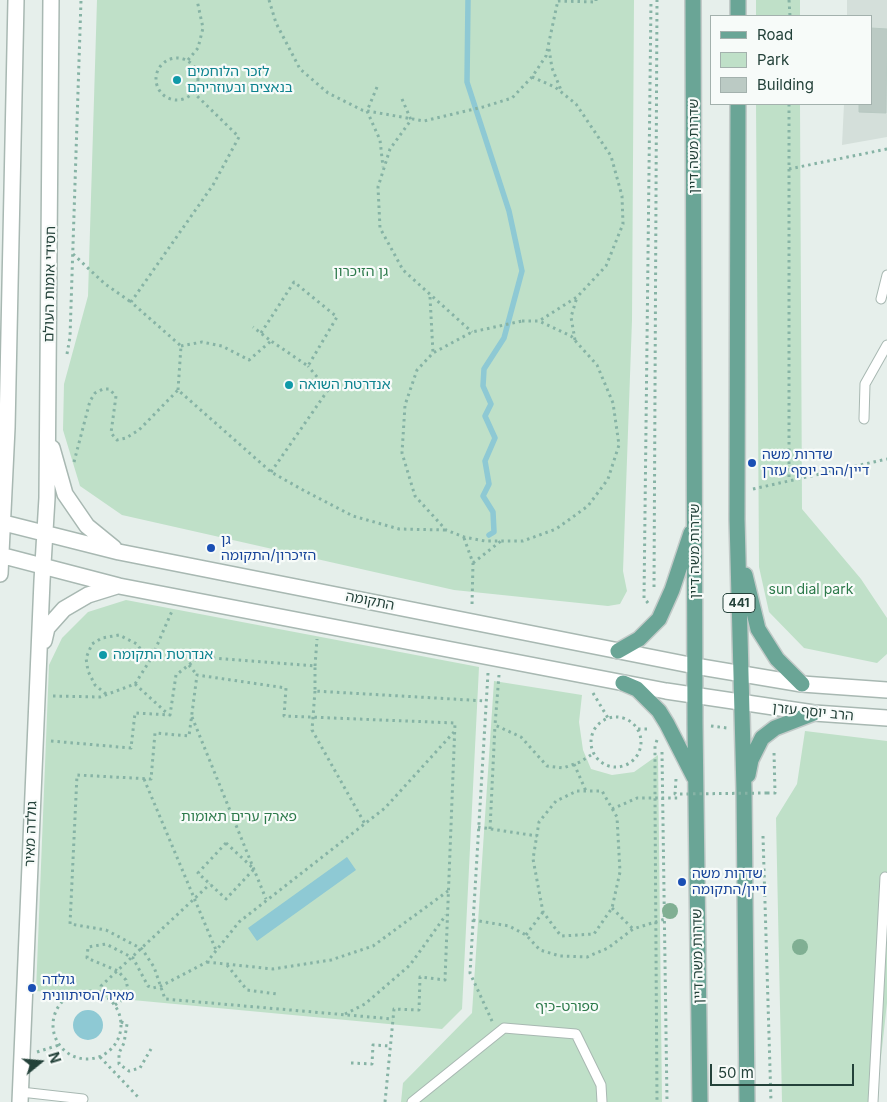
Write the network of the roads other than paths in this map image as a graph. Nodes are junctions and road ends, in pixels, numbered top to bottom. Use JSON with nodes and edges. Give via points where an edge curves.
{"nodes":[{"id":1,"x":16,"y":0,"type":"edge"},
{"id":2,"x":52,"y":0,"type":"edge"},
{"id":3,"x":693,"y":0,"type":"edge"},
{"id":4,"x":738,"y":0,"type":"edge"},
{"id":5,"x":738,"y":15,"type":"edge"},
{"id":6,"x":738,"y":105,"type":"edge"},
{"id":7,"x":887,"y":275,"type":"edge"},
{"id":8,"x":881,"y":299,"type":"dead end"},
{"id":9,"x":887,"y":345,"type":"edge"},
{"id":10,"x":864,"y":419,"type":"dead end"},
{"id":11,"x":46,"y":428,"type":"junction"},
{"id":12,"x":3,"y":434,"type":"edge"},
{"id":13,"x":736,"y":518,"type":"junction"},
{"id":14,"x":695,"y":519,"type":"junction"},
{"id":15,"x":1,"y":522,"type":"edge"},
{"id":16,"x":46,"y":532,"type":"junction"},
{"id":17,"x":120,"y":552,"type":"junction"},
{"id":18,"x":0,"y":555,"type":"edge"},
{"id":19,"x":42,"y":567,"type":"junction"},
{"id":20,"x":0,"y":574,"type":"edge"},
{"id":21,"x":119,"y":586,"type":"junction"},
{"id":22,"x":618,"y":650,"type":"junction"},
{"id":23,"x":38,"y":665,"type":"junction"},
{"id":24,"x":695,"y":666,"type":"junction"},
{"id":25,"x":741,"y":674,"type":"junction"},
{"id":26,"x":623,"y":683,"type":"junction"},
{"id":27,"x":802,"y":684,"type":"junction"},
{"id":28,"x":887,"y":690,"type":"edge"},
{"id":29,"x":695,"y":696,"type":"junction"},
{"id":30,"x":740,"y":704,"type":"junction"},
{"id":31,"x":814,"y":713,"type":"junction"},
{"id":32,"x":887,"y":718,"type":"edge"},
{"id":33,"x":696,"y":780,"type":"junction"},
{"id":34,"x":744,"y":791,"type":"junction"},
{"id":35,"x":884,"y":877,"type":"dead end"},
{"id":36,"x":21,"y":1097,"type":"edge"},
{"id":37,"x":83,"y":1099,"type":"dead end"},
{"id":38,"x":412,"y":1102,"type":"edge"},
{"id":39,"x":602,"y":1102,"type":"edge"},
{"id":40,"x":700,"y":1102,"type":"edge"},
{"id":41,"x":747,"y":1102,"type":"edge"},
{"id":42,"x":873,"y":1102,"type":"edge"}],
"edges":[{"from":1,"to":12,"type":"street"},
{"from":2,"to":11,"type":"street","name":"חסידי אומות העולם"},
{"from":3,"to":14,"type":"main road","name":"שדרות משה דיין"},
{"from":4,"to":5,"type":"main road"},
{"from":6,"to":13,"type":"main road","number":"441"},
{"from":7,"to":8,"type":"lane"},
{"from":9,"to":10,"type":"lane","via":[[865,384]]},
{"from":11,"to":16,"type":"street","name":"חסידי אומות העולם"},
{"from":11,"to":17,"type":"street","via":[[65,494],[87,526]]},
{"from":12,"to":15,"type":"street"},
{"from":13,"to":25,"type":"main road","number":"441"},
{"from":13,"to":27,"type":"main road","via":[[747,587],[758,629],[777,659]]},
{"from":14,"to":22,"type":"main road","via":[[672,590],[658,619],[639,639]]},
{"from":14,"to":24,"type":"main road","name":"שדרות משה דיין"},
{"from":15,"to":16,"type":"street","name":"התקומה"},
{"from":15,"to":18,"type":"street"},
{"from":16,"to":17,"type":"street","name":"התקומה"},
{"from":16,"to":19,"type":"street","name":"חסידי אומות העולם"},
{"from":17,"to":22,"type":"street","name":"התקומה"},
{"from":18,"to":19,"type":"street"},
{"from":18,"to":20,"type":"street"},
{"from":19,"to":21,"type":"street"},
{"from":19,"to":23,"type":"street","name":"גולדה מאיר"},
{"from":21,"to":23,"type":"street","via":[[88,595],[64,609],[47,628]]},
{"from":21,"to":26,"type":"street"},
{"from":22,"to":24,"type":"street","name":"התקומה"},
{"from":23,"to":36,"type":"street","name":"גולדה מאיר"},
{"from":24,"to":25,"type":"street","name":"התקומה"},
{"from":24,"to":29,"type":"main road","name":"שדרות משה דיין"},
{"from":25,"to":27,"type":"street","name":"הרב יוסף עזרן"},
{"from":25,"to":30,"type":"main road","number":"441"},
{"from":26,"to":29,"type":"street"},
{"from":26,"to":33,"type":"main road","via":[[637,689],[658,711]]},
{"from":27,"to":28,"type":"street","name":"הרב יוסף עזרן"},
{"from":29,"to":30,"type":"street"},
{"from":29,"to":33,"type":"main road","name":"שדרות משה דיין"},
{"from":30,"to":31,"type":"street","name":"הרב יוסף עזרן"},
{"from":30,"to":34,"type":"main road","number":"441"},
{"from":31,"to":32,"type":"street","name":"הרב יוסף עזרן"},
{"from":31,"to":34,"type":"main road","via":[[776,728],[762,738],[751,760]]},
{"from":33,"to":40,"type":"main road","name":"שדרות משה דיין"},
{"from":34,"to":41,"type":"main road","number":"441"},
{"from":35,"to":42,"type":"lane"},
{"from":36,"to":37,"type":"lane"},
{"from":38,"to":39,"type":"lane","via":[[504,1028],[576,1034],[601,1085]]}]}
